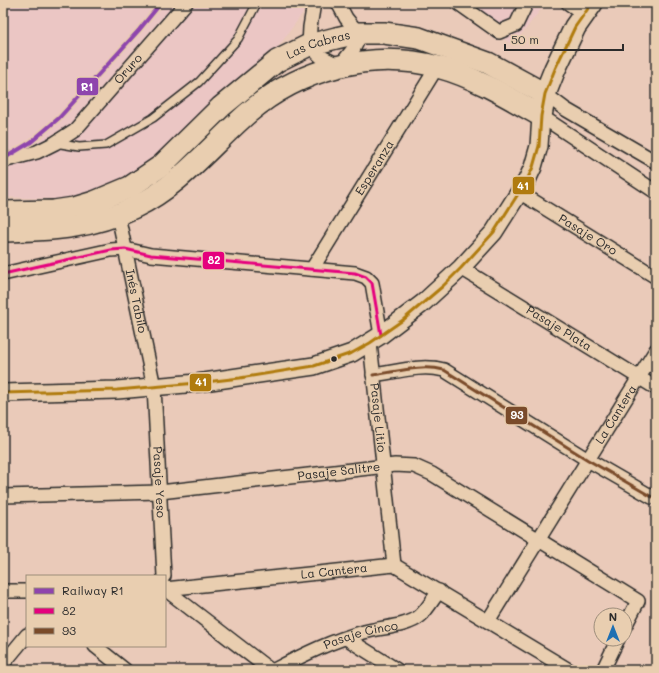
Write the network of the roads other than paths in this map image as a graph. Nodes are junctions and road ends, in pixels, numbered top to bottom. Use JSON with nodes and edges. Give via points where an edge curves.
{"nodes":[{"id":1,"x":186,"y":3,"type":"edge"},
{"id":2,"x":257,"y":3,"type":"edge"},
{"id":3,"x":314,"y":3,"type":"edge"},
{"id":4,"x":338,"y":3,"type":"edge"},
{"id":5,"x":458,"y":3,"type":"edge"},
{"id":6,"x":526,"y":3,"type":"edge"},
{"id":7,"x":581,"y":7,"type":"edge"},
{"id":8,"x":358,"y":33,"type":"junction"},
{"id":9,"x":309,"y":45,"type":"junction"},
{"id":10,"x":340,"y":66,"type":"junction"},
{"id":11,"x":437,"y":67,"type":"junction"},
{"id":12,"x":545,"y":94,"type":"junction"},
{"id":13,"x":541,"y":116,"type":"junction"},
{"id":14,"x":55,"y":143,"type":"junction"},
{"id":15,"x":654,"y":157,"type":"edge"},
{"id":16,"x":3,"y":160,"type":"edge"},
{"id":17,"x":519,"y":192,"type":"junction"},
{"id":18,"x":656,"y":192,"type":"edge"},
{"id":19,"x":3,"y":212,"type":"edge"},
{"id":20,"x":118,"y":215,"type":"junction"},
{"id":21,"x":3,"y":231,"type":"edge"},
{"id":22,"x":125,"y":248,"type":"junction"},
{"id":23,"x":461,"y":268,"type":"junction"},
{"id":24,"x":312,"y":269,"type":"junction"},
{"id":25,"x":3,"y":274,"type":"edge"},
{"id":26,"x":656,"y":277,"type":"edge"},
{"id":27,"x":375,"y":339,"type":"junction"},
{"id":28,"x":656,"y":350,"type":"edge"},
{"id":29,"x":373,"y":375,"type":"junction"},
{"id":30,"x":640,"y":378,"type":"junction"},
{"id":31,"x":154,"y":387,"type":"junction"},
{"id":32,"x":656,"y":388,"type":"edge"},
{"id":33,"x":3,"y":392,"type":"edge"},
{"id":34,"x":588,"y":460,"type":"junction"},
{"id":35,"x":383,"y":466,"type":"junction"},
{"id":36,"x":160,"y":492,"type":"junction"},
{"id":37,"x":3,"y":496,"type":"edge"},
{"id":38,"x":652,"y":497,"type":"dead end"},
{"id":39,"x":539,"y":540,"type":"junction"},
{"id":40,"x":394,"y":565,"type":"junction"},
{"id":41,"x":164,"y":575,"type":"edge"},
{"id":42,"x":166,"y":588,"type":"edge"},
{"id":43,"x":166,"y":589,"type":"edge"},
{"id":44,"x":3,"y":591,"type":"edge"},
{"id":45,"x":26,"y":591,"type":"edge"},
{"id":46,"x":439,"y":592,"type":"junction"},
{"id":47,"x":633,"y":611,"type":"edge"},
{"id":48,"x":488,"y":621,"type":"junction"},
{"id":49,"x":26,"y":636,"type":"edge"},
{"id":50,"x":346,"y":638,"type":"junction"},
{"id":51,"x":96,"y":647,"type":"edge"},
{"id":52,"x":614,"y":647,"type":"edge"},
{"id":53,"x":3,"y":664,"type":"edge"},
{"id":54,"x":125,"y":670,"type":"edge"},
{"id":55,"x":270,"y":670,"type":"edge"},
{"id":56,"x":274,"y":670,"type":"edge"},
{"id":57,"x":397,"y":670,"type":"edge"},
{"id":58,"x":569,"y":670,"type":"edge"},
{"id":59,"x":603,"y":670,"type":"edge"}],
"edges":[{"from":1,"to":14,"type":"street","name":"Oruro","via":[[75,130]]},
{"from":2,"to":14,"type":"lane","via":[[238,39],[199,82],[153,118],[106,145],[79,147]]},
{"from":3,"to":9,"type":"street"},
{"from":4,"to":8,"type":"street"},
{"from":5,"to":6,"type":"street","via":[[499,32],[516,25]]},
{"from":7,"to":12,"type":"main road"},
{"from":8,"to":9,"type":"main road","name":"Las Cabras"},
{"from":8,"to":10,"type":"street","via":[[354,48]]},
{"from":8,"to":12,"type":"main road","name":"Las Cabras","via":[[384,33],[419,38],[488,63]]},
{"from":9,"to":10,"type":"street","via":[[320,56]]},
{"from":9,"to":19,"type":"main road","name":"Las Cabras","via":[[277,61],[221,107],[161,166],[130,187],[74,208]]},
{"from":10,"to":11,"type":"main road","name":"Las Cabras","via":[[398,61]]},
{"from":10,"to":20,"type":"main road","name":"Las Cabras","via":[[300,80],[264,100],[170,185]]},
{"from":11,"to":13,"type":"main road","name":"Las Cabras","via":[[468,77]]},
{"from":11,"to":24,"type":"street","name":"Esperanza"},
{"from":12,"to":13,"type":"main road"},
{"from":12,"to":15,"type":"street","name":"Las Cabras","via":[[566,109]]},
{"from":13,"to":17,"type":"street","via":[[535,161]]},
{"from":13,"to":18,"type":"street","name":"Las Cabras"},
{"from":14,"to":16,"type":"street","name":"Oruro","via":[[37,152]]},
{"from":17,"to":23,"type":"street","via":[[494,232]]},
{"from":17,"to":26,"type":"street","name":"Pasaje Oro"},
{"from":20,"to":21,"type":"main road","name":"Las Cabras","via":[[57,230]]},
{"from":20,"to":22,"type":"street","name":"Inés Tabilo"},
{"from":22,"to":24,"type":"street","name":"Pasaje Litio","via":[[151,255]]},
{"from":22,"to":25,"type":"street"},
{"from":22,"to":31,"type":"street","name":"Inés Tabilo"},
{"from":23,"to":27,"type":"street","via":[[423,303]]},
{"from":23,"to":30,"type":"street","name":"Pasaje Plata"},
{"from":24,"to":27,"type":"street","name":"Pasaje Litio","via":[[355,273],[366,277],[372,284]]},
{"from":27,"to":29,"type":"street","name":"Pasaje Litio"},
{"from":27,"to":31,"type":"street","via":[[352,353],[314,366],[240,378]]},
{"from":28,"to":30,"type":"street","name":"La Cantera"},
{"from":29,"to":34,"type":"street","via":[[429,368],[444,370]]},
{"from":29,"to":35,"type":"street","name":"Pasaje Litio"},
{"from":30,"to":32,"type":"street","name":"Pasaje Plata"},
{"from":30,"to":34,"type":"street","name":"La Cantera"},
{"from":31,"to":33,"type":"street","via":[[79,392]]},
{"from":31,"to":36,"type":"street","name":"Pasaje Yeso"},
{"from":34,"to":38,"type":"street"},
{"from":34,"to":39,"type":"street","name":"La Cantera"},
{"from":35,"to":36,"type":"street","name":"Pasaje Salitre"},
{"from":35,"to":39,"type":"street","name":"Pasaje Salitre","via":[[405,465],[423,469]]},
{"from":35,"to":40,"type":"street","name":"Pasaje Litio"},
{"from":36,"to":37,"type":"street","name":"Pasaje Salitre"},
{"from":36,"to":41,"type":"street","name":"Pasaje Yeso"},
{"from":39,"to":47,"type":"street","name":"Pasaje Salitre","via":[[638,601]]},
{"from":39,"to":48,"type":"street","name":"La Cantera"},
{"from":40,"to":42,"type":"street","name":"La Cantera"},
{"from":40,"to":46,"type":"street"},
{"from":43,"to":55,"type":"street"},
{"from":44,"to":45,"type":"street"},
{"from":46,"to":48,"type":"street"},
{"from":46,"to":50,"type":"street","name":"Pasaje Cinco","via":[[420,616],[410,622]]},
{"from":48,"to":58,"type":"street"},
{"from":49,"to":53,"type":"street"},
{"from":50,"to":56,"type":"street","name":"Pasaje Cinco","via":[[305,653]]},
{"from":50,"to":57,"type":"street"},
{"from":51,"to":54,"type":"street"},
{"from":52,"to":59,"type":"street"}]}
